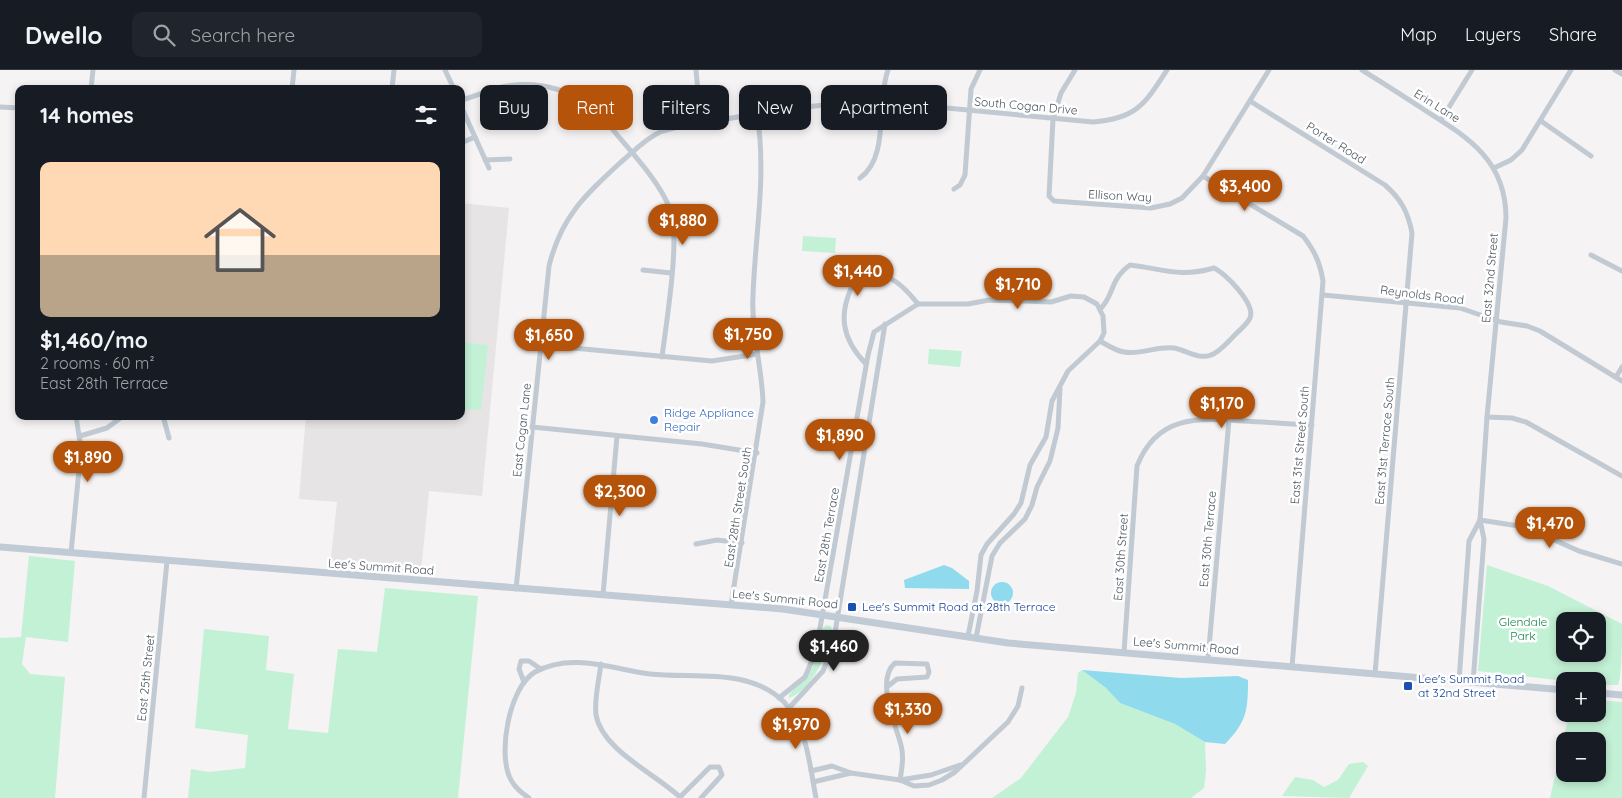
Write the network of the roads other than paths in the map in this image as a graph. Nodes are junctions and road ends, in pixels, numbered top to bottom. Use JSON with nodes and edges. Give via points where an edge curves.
{"nodes":[{"id":1,"x":93,"y":70,"type":"edge"},
{"id":2,"x":294,"y":70,"type":"edge"},
{"id":3,"x":394,"y":70,"type":"edge"},
{"id":4,"x":445,"y":70,"type":"edge"},
{"id":5,"x":696,"y":70,"type":"edge"},
{"id":6,"x":888,"y":70,"type":"edge"},
{"id":7,"x":980,"y":70,"type":"edge"},
{"id":8,"x":1075,"y":70,"type":"edge"},
{"id":9,"x":1167,"y":70,"type":"edge"},
{"id":10,"x":1269,"y":70,"type":"edge"},
{"id":11,"x":1362,"y":70,"type":"edge"},
{"id":12,"x":1376,"y":70,"type":"edge"},
{"id":13,"x":1472,"y":70,"type":"edge"},
{"id":14,"x":1572,"y":70,"type":"edge"},
{"id":15,"x":1616,"y":70,"type":"edge"},
{"id":16,"x":1622,"y":74,"type":"edge"},
{"id":17,"x":1372,"y":76,"type":"junction"},
{"id":18,"x":91,"y":85,"type":"edge"},
{"id":19,"x":292,"y":85,"type":"edge"},
{"id":20,"x":392,"y":85,"type":"edge"},
{"id":21,"x":452,"y":85,"type":"edge"},
{"id":22,"x":697,"y":85,"type":"edge"},
{"id":23,"x":884,"y":85,"type":"edge"},
{"id":24,"x":465,"y":99,"type":"edge"},
{"id":25,"x":1250,"y":102,"type":"junction"},
{"id":26,"x":0,"y":107,"type":"edge"},
{"id":27,"x":15,"y":108,"type":"edge"},
{"id":28,"x":947,"y":109,"type":"edge"},
{"id":29,"x":969,"y":111,"type":"junction"},
{"id":30,"x":465,"y":115,"type":"edge"},
{"id":31,"x":1053,"y":119,"type":"junction"},
{"id":32,"x":1441,"y":120,"type":"junction"},
{"id":33,"x":1541,"y":121,"type":"junction"},
{"id":34,"x":673,"y":130,"type":"edge"},
{"id":35,"x":759,"y":130,"type":"edge"},
{"id":36,"x":880,"y":130,"type":"edge"},
{"id":37,"x":475,"y":136,"type":"junction"},
{"id":38,"x":465,"y":141,"type":"edge"},
{"id":39,"x":631,"y":154,"type":"junction"},
{"id":40,"x":1591,"y":156,"type":"dead end"},
{"id":41,"x":510,"y":158,"type":"dead end"},
{"id":42,"x":485,"y":160,"type":"junction"},
{"id":43,"x":489,"y":168,"type":"dead end"},
{"id":44,"x":1494,"y":168,"type":"junction"},
{"id":45,"x":1203,"y":176,"type":"junction"},
{"id":46,"x":860,"y":178,"type":"dead end"},
{"id":47,"x":954,"y":189,"type":"dead end"},
{"id":48,"x":1406,"y":210,"type":"joint"},
{"id":49,"x":1591,"y":256,"type":"dead end"},
{"id":50,"x":643,"y":270,"type":"dead end"},
{"id":51,"x":1622,"y":271,"type":"edge"},
{"id":52,"x":671,"y":273,"type":"junction"},
{"id":53,"x":1323,"y":296,"type":"junction"},
{"id":54,"x":1407,"y":302,"type":"junction"},
{"id":55,"x":918,"y":304,"type":"junction"},
{"id":56,"x":1100,"y":309,"type":"junction"},
{"id":57,"x":1497,"y":320,"type":"junction"},
{"id":58,"x":885,"y":324,"type":"junction"},
{"id":59,"x":1100,"y":341,"type":"junction"},
{"id":60,"x":541,"y":345,"type":"junction"},
{"id":61,"x":757,"y":354,"type":"junction"},
{"id":62,"x":662,"y":357,"type":"junction"},
{"id":63,"x":866,"y":364,"type":"junction"},
{"id":64,"x":1622,"y":367,"type":"edge"},
{"id":65,"x":1616,"y":377,"type":"junction"},
{"id":66,"x":1062,"y":380,"type":"junction"},
{"id":67,"x":1622,"y":381,"type":"edge"},
{"id":68,"x":1487,"y":417,"type":"junction"},
{"id":69,"x":77,"y":420,"type":"edge"},
{"id":70,"x":118,"y":420,"type":"edge"},
{"id":71,"x":165,"y":420,"type":"edge"},
{"id":72,"x":1229,"y":420,"type":"junction"},
{"id":73,"x":1312,"y":425,"type":"junction"},
{"id":74,"x":532,"y":427,"type":"junction"},
{"id":75,"x":80,"y":436,"type":"junction"},
{"id":76,"x":617,"y":436,"type":"junction"},
{"id":77,"x":169,"y":438,"type":"dead end"},
{"id":78,"x":757,"y":453,"type":"junction"},
{"id":79,"x":1622,"y":476,"type":"edge"},
{"id":80,"x":1480,"y":520,"type":"junction"},
{"id":81,"x":742,"y":543,"type":"junction"},
{"id":82,"x":696,"y":544,"type":"dead end"},
{"id":83,"x":0,"y":547,"type":"edge"},
{"id":84,"x":71,"y":553,"type":"junction"},
{"id":85,"x":168,"y":561,"type":"junction"},
{"id":86,"x":1622,"y":564,"type":"edge"},
{"id":87,"x":516,"y":589,"type":"junction"},
{"id":88,"x":603,"y":595,"type":"junction"},
{"id":89,"x":732,"y":605,"type":"junction"},
{"id":90,"x":824,"y":614,"type":"junction"},
{"id":91,"x":837,"y":616,"type":"junction"},
{"id":92,"x":968,"y":636,"type":"junction"},
{"id":93,"x":976,"y":638,"type":"junction"},
{"id":94,"x":1124,"y":652,"type":"junction"},
{"id":95,"x":1208,"y":659,"type":"junction"},
{"id":96,"x":601,"y":664,"type":"junction"},
{"id":97,"x":1292,"y":667,"type":"junction"},
{"id":98,"x":541,"y":669,"type":"junction"},
{"id":99,"x":1375,"y":674,"type":"junction"},
{"id":100,"x":1459,"y":681,"type":"junction"},
{"id":101,"x":524,"y":682,"type":"junction"},
{"id":102,"x":1473,"y":682,"type":"junction"},
{"id":103,"x":887,"y":687,"type":"junction"},
{"id":104,"x":1022,"y":688,"type":"dead end"},
{"id":105,"x":1556,"y":689,"type":"edge"},
{"id":106,"x":1606,"y":694,"type":"edge"},
{"id":107,"x":1622,"y":696,"type":"edge"},
{"id":108,"x":779,"y":698,"type":"junction"},
{"id":109,"x":789,"y":708,"type":"junction"},
{"id":110,"x":960,"y":765,"type":"junction"},
{"id":111,"x":811,"y":771,"type":"junction"},
{"id":112,"x":851,"y":773,"type":"junction"},
{"id":113,"x":900,"y":780,"type":"junction"},
{"id":114,"x":813,"y":782,"type":"junction"},
{"id":115,"x":144,"y":798,"type":"edge"},
{"id":116,"x":530,"y":798,"type":"edge"},
{"id":117,"x":680,"y":798,"type":"edge"},
{"id":118,"x":701,"y":798,"type":"edge"},
{"id":119,"x":816,"y":798,"type":"edge"}],
"edges":[{"from":1,"to":18,"type":"street"},
{"from":2,"to":19,"type":"street"},
{"from":3,"to":20,"type":"street"},
{"from":4,"to":21,"type":"street"},
{"from":5,"to":22,"type":"street"},
{"from":6,"to":23,"type":"street"},
{"from":7,"to":29,"type":"street","via":[[971,89]]},
{"from":8,"to":31,"type":"street","via":[[1061,93]]},
{"from":9,"to":31,"type":"street","name":"South Cogan Drive","via":[[1147,101],[1126,116],[1093,122]]},
{"from":10,"to":25,"type":"street","name":"Ellison Way"},
{"from":11,"to":17,"type":"street","name":"Erin Lane"},
{"from":12,"to":17,"type":"street"},
{"from":13,"to":32,"type":"street"},
{"from":14,"to":33,"type":"street"},
{"from":15,"to":16,"type":"street"},
{"from":17,"to":32,"type":"street","name":"Erin Lane"},
{"from":24,"to":39,"type":"street","via":[[512,85],[563,90],[595,109]]},
{"from":25,"to":45,"type":"street","name":"Ellison Way"},
{"from":25,"to":48,"type":"street","name":"Porter Road","via":[[1384,185],[1399,198]]},
{"from":26,"to":27,"type":"street"},
{"from":28,"to":29,"type":"street","name":"South Cogan Drive"},
{"from":29,"to":31,"type":"street","name":"South Cogan Drive"},
{"from":29,"to":47,"type":"street","via":[[964,175],[960,185]]},
{"from":30,"to":37,"type":"street"},
{"from":31,"to":45,"type":"street","name":"Ellison Way","via":[[1047,191],[1054,201],[1157,208],[1182,198]]},
{"from":32,"to":44,"type":"street","name":"Erin Lane","via":[[1474,143]]},
{"from":33,"to":40,"type":"street"},
{"from":33,"to":44,"type":"street","via":[[1517,155]]},
{"from":34,"to":39,"type":"street","name":"South Cogan Drive","via":[[659,133]]},
{"from":35,"to":61,"type":"street","name":"East 28th Street South","via":[[763,171],[752,297]]},
{"from":36,"to":46,"type":"street","via":[[873,166]]},
{"from":37,"to":38,"type":"street"},
{"from":37,"to":42,"type":"street"},
{"from":39,"to":52,"type":"street","via":[[661,191],[670,210],[674,232]]},
{"from":39,"to":60,"type":"street","name":"East Cogan Lane","via":[[585,195],[560,230],[549,266]]},
{"from":41,"to":42,"type":"street"},
{"from":42,"to":43,"type":"street"},
{"from":44,"to":57,"type":"street","name":"East 32nd Street","via":[[1506,209]]},
{"from":45,"to":53,"type":"street","name":"East 31st Street South","via":[[1298,232],[1314,250],[1320,263]]},
{"from":48,"to":54,"type":"street","name":"East 31st Terrace South","via":[[1412,233]]},
{"from":49,"to":51,"type":"street"},
{"from":50,"to":52,"type":"street"},
{"from":52,"to":62,"type":"street"},
{"from":53,"to":54,"type":"street","name":"Reynolds Road"},
{"from":53,"to":73,"type":"street","name":"East 31st Street South"},
{"from":54,"to":57,"type":"street","name":"Reynolds Road","via":[[1460,308]]},
{"from":54,"to":99,"type":"street","name":"East 31st Terrace South"},
{"from":55,"to":56,"type":"street","via":[[968,304],[989,300],[1051,302],[1071,296],[1084,297]]},
{"from":55,"to":58,"type":"street","name":"East 28th Terrace"},
{"from":55,"to":63,"type":"street","via":[[898,282],[887,276],[868,276],[854,282],[845,301],[845,320],[848,340]]},
{"from":56,"to":59,"type":"street","via":[[1104,332]]},
{"from":56,"to":59,"type":"street","via":[[1118,274],[1130,265],[1182,274],[1214,268],[1221,271],[1247,300],[1251,311],[1250,318],[1211,355],[1197,356],[1174,348],[1123,352]]},
{"from":57,"to":65,"type":"street","name":"Reynolds Road","via":[[1535,328]]},
{"from":57,"to":68,"type":"street","name":"East 32nd Street"},
{"from":58,"to":63,"type":"street","name":"East 28th Terrace","via":[[874,332]]},
{"from":58,"to":91,"type":"street","name":"East 28th Terrace"},
{"from":59,"to":66,"type":"street"},
{"from":60,"to":62,"type":"street"},
{"from":60,"to":74,"type":"street","name":"East Cogan Lane"},
{"from":61,"to":62,"type":"street","via":[[712,361]]},
{"from":61,"to":78,"type":"street","name":"East 28th Street South","via":[[763,402]]},
{"from":63,"to":90,"type":"street","name":"East 28th Terrace"},
{"from":64,"to":65,"type":"street"},
{"from":65,"to":67,"type":"street","name":"Reynolds Road"},
{"from":66,"to":92,"type":"street","via":[[1048,414],[1046,437],[1030,465],[1021,502],[981,555]]},
{"from":66,"to":93,"type":"street","via":[[1058,428],[1050,461],[1025,519],[992,556]]},
{"from":68,"to":79,"type":"street","via":[[1526,422]]},
{"from":68,"to":80,"type":"street","name":"East 32nd Street"},
{"from":69,"to":75,"type":"street"},
{"from":70,"to":75,"type":"street","via":[[107,428]]},
{"from":71,"to":77,"type":"street"},
{"from":72,"to":73,"type":"street"},
{"from":72,"to":94,"type":"street","name":"East 30th Street","via":[[1200,418],[1176,424],[1154,438],[1138,463]]},
{"from":72,"to":95,"type":"street","name":"East 30th Terrace"},
{"from":73,"to":97,"type":"street","name":"East 31st Street South"},
{"from":74,"to":76,"type":"street"},
{"from":74,"to":87,"type":"street","name":"East Cogan Lane"},
{"from":75,"to":84,"type":"street"},
{"from":76,"to":78,"type":"street"},
{"from":76,"to":88,"type":"street"},
{"from":78,"to":81,"type":"street","name":"East 28th Street South"},
{"from":80,"to":86,"type":"street","via":[[1525,527],[1578,551]]},
{"from":80,"to":100,"type":"street","name":"East 32nd Street","via":[[1469,541]]},
{"from":80,"to":102,"type":"street","name":"East 32nd Street","via":[[1484,539]]},
{"from":81,"to":82,"type":"street","via":[[717,540]]},
{"from":81,"to":89,"type":"street","name":"East 28th Street South"},
{"from":83,"to":84,"type":"main road","name":"Lee's Summit Road"},
{"from":84,"to":85,"type":"main road","name":"Lee's Summit Road"},
{"from":85,"to":87,"type":"main road","name":"Lee's Summit Road"},
{"from":85,"to":115,"type":"street","name":"East 25th Street"},
{"from":87,"to":88,"type":"main road","name":"Lee's Summit Road"},
{"from":88,"to":89,"type":"main road","name":"Lee's Summit Road"},
{"from":89,"to":90,"type":"main road","name":"Lee's Summit Road"},
{"from":90,"to":91,"type":"main road","name":"Lee's Summit Road"},
{"from":90,"to":108,"type":"street","name":"East 28th Terrace","via":[[816,651],[805,676]]},
{"from":91,"to":92,"type":"main road","name":"Lee's Summit Road"},
{"from":91,"to":109,"type":"street","name":"East 28th Terrace","via":[[827,665]]},
{"from":92,"to":93,"type":"main road","name":"Lee's Summit Road"},
{"from":93,"to":94,"type":"main road","name":"Lee's Summit Road"},
{"from":94,"to":95,"type":"main road","name":"Lee's Summit Road"},
{"from":95,"to":97,"type":"main road","name":"Lee's Summit Road"},
{"from":96,"to":98,"type":"street","via":[[590,662]]},
{"from":96,"to":108,"type":"street","via":[[670,676],[714,674],[757,686]]},
{"from":96,"to":117,"type":"street","via":[[596,703],[599,725],[610,743]]},
{"from":97,"to":99,"type":"main road","name":"Lee's Summit Road"},
{"from":98,"to":101,"type":"street"},
{"from":98,"to":101,"type":"street","via":[[529,661],[521,661],[519,669]]},
{"from":99,"to":100,"type":"main road","name":"Lee's Summit Road"},
{"from":100,"to":102,"type":"main road","name":"Lee's Summit Road"},
{"from":101,"to":116,"type":"street","via":[[511,711],[505,752],[511,780]]},
{"from":102,"to":105,"type":"main road","name":"Lee's Summit Road"},
{"from":103,"to":103,"type":"street","via":[[891,666],[895,663],[928,664],[927,677],[897,679]]},
{"from":103,"to":113,"type":"street","via":[[902,754]]},
{"from":104,"to":110,"type":"street","via":[[1018,706],[1008,722]]},
{"from":106,"to":107,"type":"main road"},
{"from":108,"to":109,"type":"street"},
{"from":109,"to":111,"type":"street","via":[[800,729]]},
{"from":110,"to":113,"type":"street","via":[[931,775]]},
{"from":110,"to":113,"type":"street","via":[[950,776],[929,784],[910,785]]},
{"from":111,"to":112,"type":"street","via":[[832,766]]},
{"from":111,"to":114,"type":"street"},
{"from":112,"to":113,"type":"street"},
{"from":112,"to":114,"type":"street"},
{"from":114,"to":119,"type":"street"},
{"from":117,"to":118,"type":"street","via":[[710,767],[719,767],[722,775]]}]}
